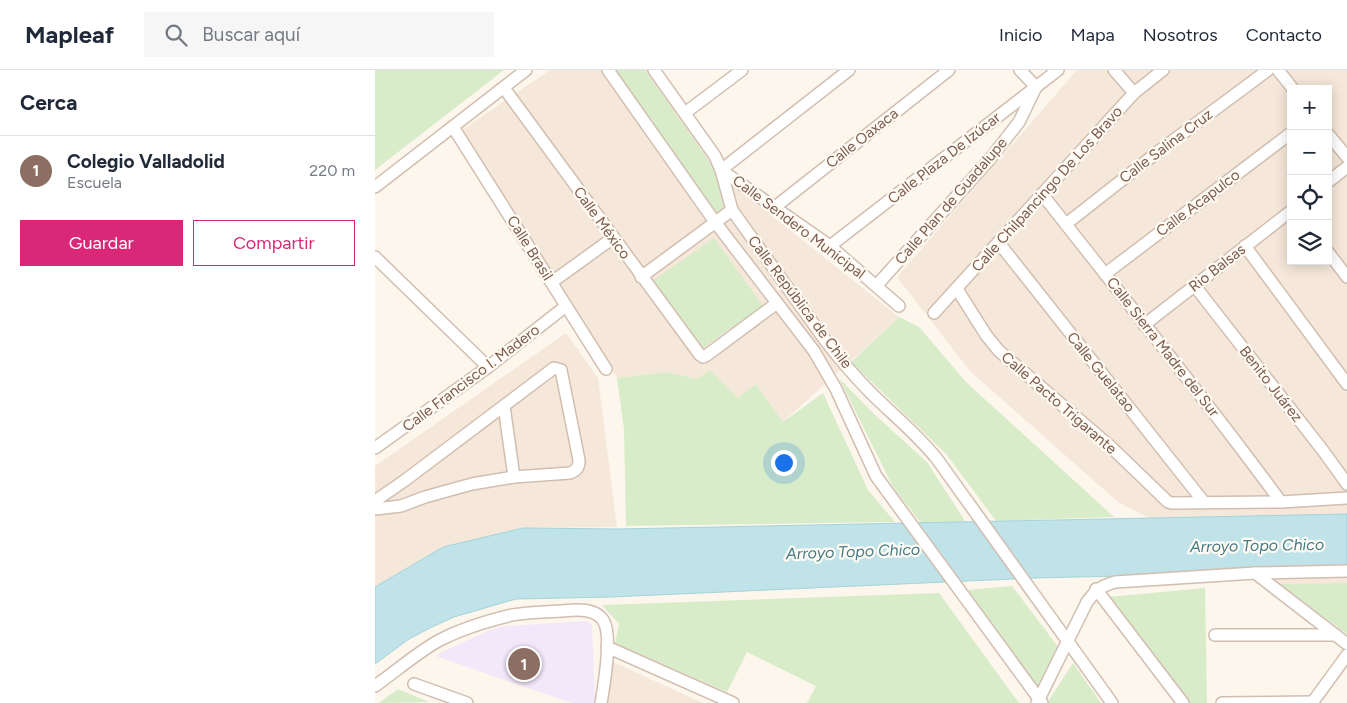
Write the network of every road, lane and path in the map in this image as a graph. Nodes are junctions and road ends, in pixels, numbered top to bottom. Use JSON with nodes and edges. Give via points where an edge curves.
{"nodes":[{"id":1,"x":526,"y":70,"type":"edge"},
{"id":2,"x":608,"y":70,"type":"edge"},
{"id":3,"x":654,"y":70,"type":"edge"},
{"id":4,"x":742,"y":70,"type":"edge"},
{"id":5,"x":849,"y":70,"type":"edge"},
{"id":6,"x":949,"y":70,"type":"edge"},
{"id":7,"x":1020,"y":70,"type":"edge"},
{"id":8,"x":1058,"y":70,"type":"edge"},
{"id":9,"x":1114,"y":70,"type":"edge"},
{"id":10,"x":1163,"y":70,"type":"edge"},
{"id":11,"x":1268,"y":70,"type":"edge"},
{"id":12,"x":1277,"y":70,"type":"edge"},
{"id":13,"x":1290,"y":85,"type":"edge"},
{"id":14,"x":1036,"y":87,"type":"junction"},
{"id":15,"x":504,"y":88,"type":"junction"},
{"id":16,"x":1134,"y":93,"type":"junction"},
{"id":17,"x":685,"y":114,"type":"junction"},
{"id":18,"x":453,"y":127,"type":"junction"},
{"id":19,"x":1287,"y":136,"type":"edge"},
{"id":20,"x":1332,"y":139,"type":"edge"},
{"id":21,"x":1347,"y":157,"type":"edge"},
{"id":22,"x":1347,"y":168,"type":"edge"},
{"id":23,"x":721,"y":170,"type":"junction"},
{"id":24,"x":1332,"y":179,"type":"edge"},
{"id":25,"x":375,"y":187,"type":"edge"},
{"id":26,"x":1042,"y":194,"type":"junction"},
{"id":27,"x":775,"y":207,"type":"junction"},
{"id":28,"x":732,"y":210,"type":"junction"},
{"id":29,"x":1287,"y":214,"type":"edge"},
{"id":30,"x":715,"y":222,"type":"junction"},
{"id":31,"x":1066,"y":224,"type":"junction"},
{"id":32,"x":613,"y":238,"type":"junction"},
{"id":33,"x":999,"y":243,"type":"junction"},
{"id":34,"x":830,"y":246,"type":"junction"},
{"id":35,"x":1245,"y":246,"type":"junction"},
{"id":36,"x":375,"y":257,"type":"edge"},
{"id":37,"x":1332,"y":257,"type":"edge"},
{"id":38,"x":1105,"y":274,"type":"junction"},
{"id":39,"x":641,"y":277,"type":"junction"},
{"id":40,"x":1347,"y":277,"type":"edge"},
{"id":41,"x":552,"y":282,"type":"junction"},
{"id":42,"x":877,"y":285,"type":"junction"},
{"id":43,"x":1195,"y":285,"type":"junction"},
{"id":44,"x":957,"y":289,"type":"junction"},
{"id":45,"x":777,"y":304,"type":"junction"},
{"id":46,"x":566,"y":306,"type":"junction"},
{"id":47,"x":899,"y":306,"type":"dead end"},
{"id":48,"x":934,"y":314,"type":"dead end"},
{"id":49,"x":1144,"y":325,"type":"junction"},
{"id":50,"x":488,"y":367,"type":"junction"},
{"id":51,"x":606,"y":369,"type":"dead end"},
{"id":52,"x":1347,"y":384,"type":"edge"},
{"id":53,"x":504,"y":406,"type":"junction"},
{"id":54,"x":375,"y":448,"type":"edge"},
{"id":55,"x":514,"y":476,"type":"junction"},
{"id":56,"x":1347,"y":484,"type":"edge"},
{"id":57,"x":1347,"y":498,"type":"edge"},
{"id":58,"x":1203,"y":502,"type":"junction"},
{"id":59,"x":1281,"y":502,"type":"junction"},
{"id":60,"x":375,"y":505,"type":"edge"},
{"id":61,"x":1347,"y":571,"type":"edge"},
{"id":62,"x":1255,"y":573,"type":"junction"},
{"id":63,"x":1096,"y":589,"type":"junction"},
{"id":64,"x":1215,"y":635,"type":"dead end"},
{"id":65,"x":1336,"y":635,"type":"junction"},
{"id":66,"x":1068,"y":641,"type":"junction"},
{"id":67,"x":1347,"y":644,"type":"edge"},
{"id":68,"x":607,"y":648,"type":"junction"},
{"id":69,"x":1347,"y":655,"type":"edge"},
{"id":70,"x":414,"y":684,"type":"dead end"},
{"id":71,"x":375,"y":686,"type":"edge"},
{"id":72,"x":441,"y":699,"type":"edge"},
{"id":73,"x":1039,"y":702,"type":"edge"},
{"id":74,"x":467,"y":703,"type":"edge"},
{"id":75,"x":601,"y":703,"type":"edge"},
{"id":76,"x":733,"y":703,"type":"edge"},
{"id":77,"x":1112,"y":703,"type":"edge"},
{"id":78,"x":1183,"y":703,"type":"edge"},
{"id":79,"x":1222,"y":703,"type":"edge"},
{"id":80,"x":1312,"y":703,"type":"edge"}],
"edges":[{"from":1,"to":15,"type":"street"},
{"from":2,"to":30,"type":"street","name":"Calle República de Chile"},
{"from":3,"to":17,"type":"street","name":"Calle República de Chile"},
{"from":4,"to":17,"type":"street"},
{"from":5,"to":23,"type":"street"},
{"from":6,"to":27,"type":"street","name":"Calle Oaxaca"},
{"from":7,"to":14,"type":"street"},
{"from":8,"to":14,"type":"street","name":"Calle Plaza De Izúcar"},
{"from":9,"to":16,"type":"street"},
{"from":10,"to":16,"type":"street","name":"Calle Chilpancingo De Los Bravo"},
{"from":11,"to":31,"type":"street","name":"Calle Salina Cruz"},
{"from":12,"to":13,"type":"street"},
{"from":14,"to":34,"type":"street","name":"Calle Plaza De Izúcar"},
{"from":14,"to":42,"type":"street","name":"Calle Plan de Guadalupe","via":[[1019,122],[990,159]]},
{"from":15,"to":18,"type":"street"},
{"from":15,"to":32,"type":"street","name":"Calle México"},
{"from":16,"to":26,"type":"street","name":"Calle Chilpancingo De Los Bravo"},
{"from":17,"to":23,"type":"street","name":"Calle República de Chile","via":[[706,141]]},
{"from":18,"to":25,"type":"street"},
{"from":18,"to":41,"type":"street","name":"Calle Brasil"},
{"from":19,"to":38,"type":"street","name":"Calle Acapulco"},
{"from":20,"to":21,"type":"street"},
{"from":22,"to":24,"type":"street"},
{"from":23,"to":27,"type":"street","name":"Calle Sendero Municipal"},
{"from":23,"to":28,"type":"street","name":"Calle República de Chile"},
{"from":26,"to":31,"type":"street","name":"Calle Sierra Madre del Sur"},
{"from":26,"to":33,"type":"street","name":"Calle Chilpancingo De Los Bravo"},
{"from":27,"to":34,"type":"street","name":"Calle Sendero Municipal"},
{"from":28,"to":30,"type":"street"},
{"from":28,"to":66,"type":"street","name":"Calle República de Chile","via":[[840,359],[923,442]]},
{"from":29,"to":35,"type":"street","name":"Rio Balsas"},
{"from":30,"to":39,"type":"street"},
{"from":30,"to":45,"type":"street","name":"Calle República de Chile"},
{"from":31,"to":38,"type":"street","name":"Calle Sierra Madre del Sur"},
{"from":32,"to":39,"type":"street","name":"Calle México"},
{"from":32,"to":41,"type":"street"},
{"from":33,"to":44,"type":"street","name":"Calle Chilpancingo De Los Bravo"},
{"from":33,"to":58,"type":"street","name":"Calle Guelatao"},
{"from":34,"to":42,"type":"street","name":"Calle Sendero Municipal"},
{"from":35,"to":43,"type":"street","name":"Rio Balsas"},
{"from":35,"to":52,"type":"street"},
{"from":36,"to":50,"type":"street"},
{"from":37,"to":40,"type":"street"},
{"from":38,"to":49,"type":"street","name":"Calle Sierra Madre del Sur"},
{"from":39,"to":45,"type":"street","name":"Calle México","via":[[702,356],[707,356]]},
{"from":41,"to":46,"type":"street","name":"Calle Brasil"},
{"from":42,"to":47,"type":"street","name":"Calle Sendero Municipal"},
{"from":43,"to":49,"type":"street","name":"Rio Balsas"},
{"from":43,"to":56,"type":"street","name":"Benito Juárez"},
{"from":44,"to":48,"type":"street","name":"Calle Chilpancingo De Los Bravo"},
{"from":44,"to":58,"type":"street","name":"Calle Pacto Trigarante","via":[[999,351],[1111,447],[1168,502]]},
{"from":45,"to":73,"type":"street","name":"Calle República de Chile","via":[[823,366],[869,464]]},
{"from":46,"to":50,"type":"street","name":"Calle Francisco I. Madero"},
{"from":46,"to":51,"type":"street","name":"Calle Brasil"},
{"from":49,"to":59,"type":"street","name":"Calle Sierra Madre del Sur","via":[[1217,415]]},
{"from":50,"to":54,"type":"street","name":"Calle Francisco I. Madero"},
{"from":53,"to":55,"type":"street"},
{"from":53,"to":55,"type":"street","via":[[554,368],[561,370],[578,468],[570,473]]},
{"from":53,"to":60,"type":"street"},
{"from":55,"to":60,"type":"street","via":[[472,484],[401,506]]},
{"from":57,"to":59,"type":"street"},
{"from":58,"to":59,"type":"street"},
{"from":61,"to":62,"type":"street"},
{"from":62,"to":63,"type":"street","via":[[1115,582]]},
{"from":62,"to":65,"type":"street"},
{"from":63,"to":66,"type":"street"},
{"from":63,"to":78,"type":"street"},
{"from":64,"to":65,"type":"street"},
{"from":65,"to":67,"type":"street"},
{"from":66,"to":73,"type":"street"},
{"from":66,"to":77,"type":"street","name":"Calle República de Chile"},
{"from":68,"to":71,"type":"street","via":[[607,630],[603,620],[589,611],[513,615],[472,626],[439,641]]},
{"from":68,"to":75,"type":"street"},
{"from":68,"to":76,"type":"street"},
{"from":69,"to":80,"type":"street"},
{"from":70,"to":72,"type":"street"},
{"from":72,"to":74,"type":"street"},
{"from":79,"to":80,"type":"street"}]}
